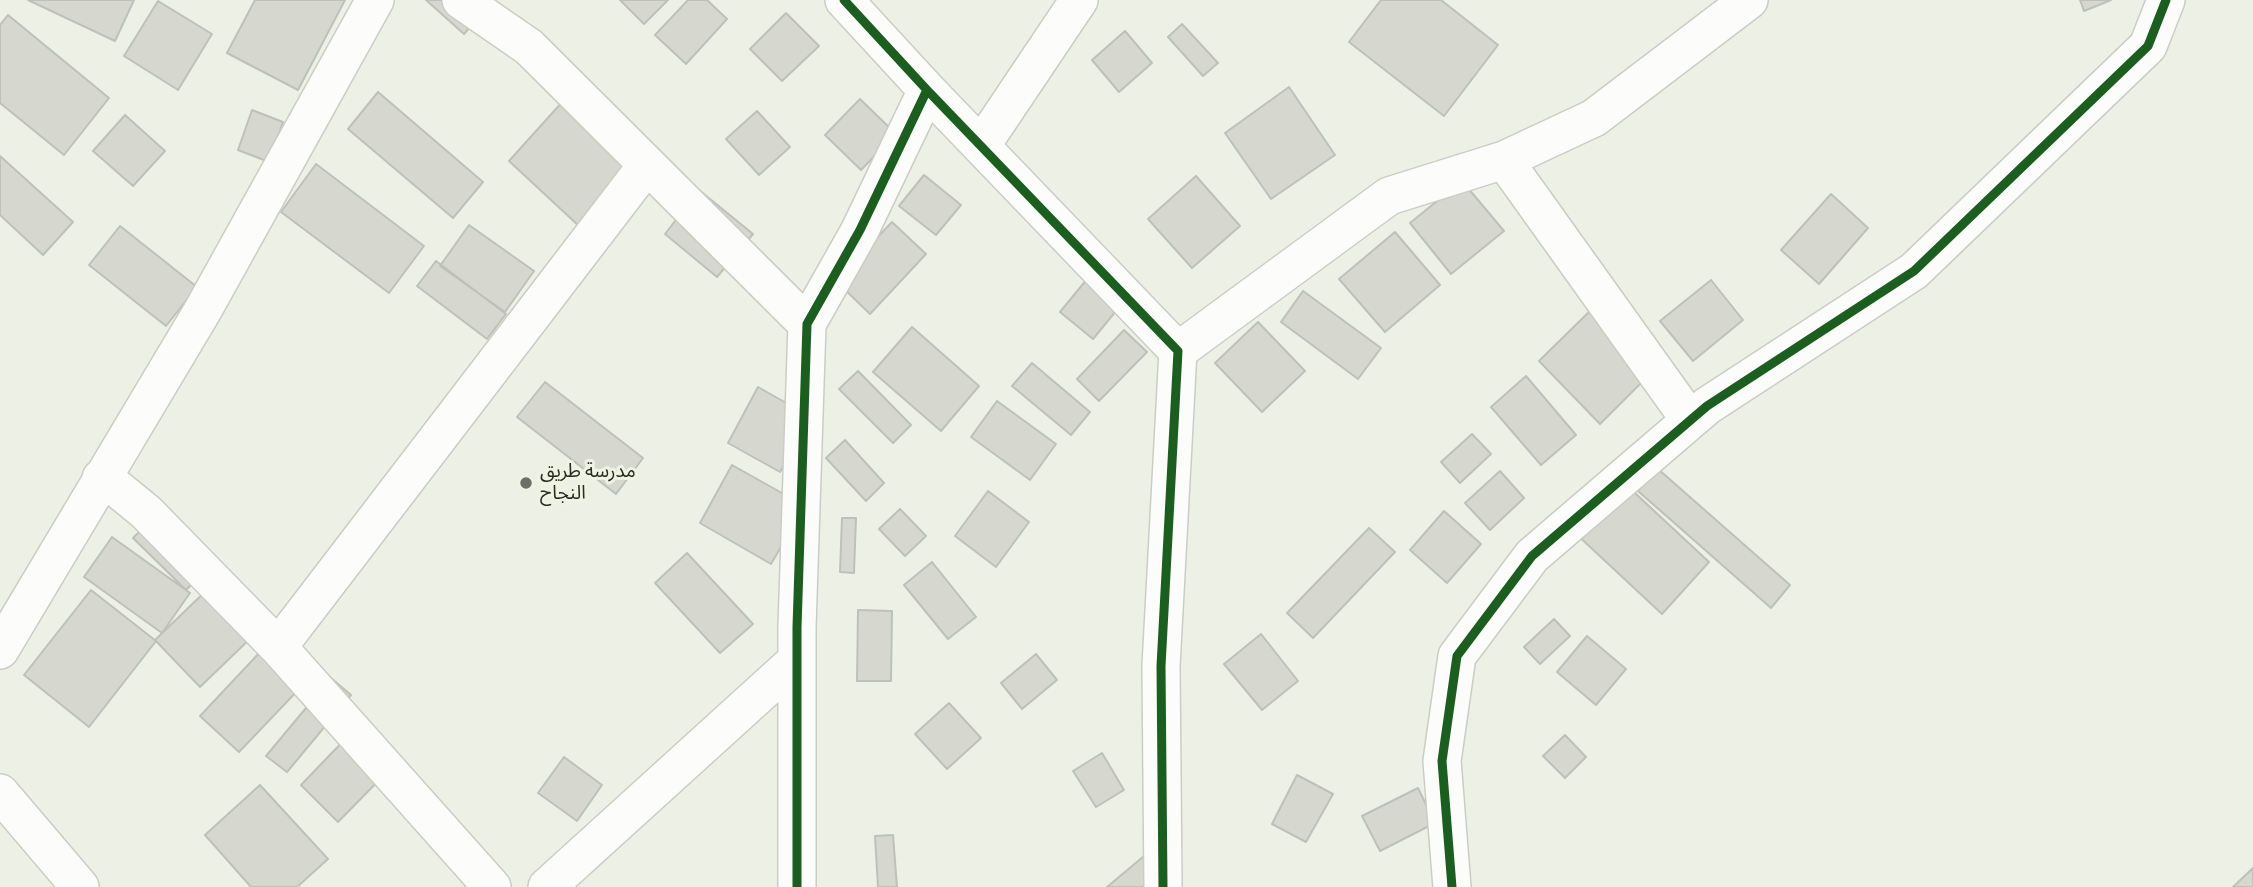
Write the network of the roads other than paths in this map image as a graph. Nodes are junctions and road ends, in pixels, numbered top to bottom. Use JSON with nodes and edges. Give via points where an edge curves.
{"nodes":[{"id":1,"x":375,"y":0,"type":"edge"},
{"id":2,"x":461,"y":0,"type":"edge"},
{"id":3,"x":844,"y":0,"type":"edge"},
{"id":4,"x":1079,"y":0,"type":"edge"},
{"id":5,"x":1749,"y":0,"type":"edge"},
{"id":6,"x":2166,"y":0,"type":"edge"},
{"id":7,"x":927,"y":90,"type":"junction"},
{"id":8,"x":981,"y":146,"type":"junction"},
{"id":9,"x":1504,"y":160,"type":"junction"},
{"id":10,"x":647,"y":164,"type":"junction"},
{"id":11,"x":807,"y":324,"type":"junction"},
{"id":12,"x":1178,"y":351,"type":"junction"},
{"id":13,"x":1690,"y":420,"type":"junction"},
{"id":14,"x":102,"y":478,"type":"junction"},
{"id":15,"x":278,"y":647,"type":"junction"},
{"id":16,"x":0,"y":650,"type":"edge"},
{"id":17,"x":797,"y":660,"type":"junction"},
{"id":18,"x":0,"y":793,"type":"edge"},
{"id":19,"x":80,"y":887,"type":"edge"},
{"id":20,"x":492,"y":887,"type":"edge"},
{"id":21,"x":547,"y":887,"type":"edge"},
{"id":22,"x":797,"y":887,"type":"edge"},
{"id":23,"x":1163,"y":887,"type":"edge"},
{"id":24,"x":1452,"y":887,"type":"edge"}],
"edges":[{"from":1,"to":14,"type":"street","via":[[204,310]]},
{"from":2,"to":10,"type":"street","via":[[529,47]]},
{"from":3,"to":7,"type":"street"},
{"from":4,"to":8,"type":"street"},
{"from":5,"to":9,"type":"street","via":[[1594,118]]},
{"from":6,"to":13,"type":"street","via":[[2148,46],[1914,271]]},
{"from":7,"to":8,"type":"street"},
{"from":7,"to":11,"type":"street","via":[[860,230]]},
{"from":8,"to":12,"type":"street"},
{"from":9,"to":12,"type":"street","via":[[1389,196]]},
{"from":9,"to":13,"type":"street"},
{"from":10,"to":11,"type":"street"},
{"from":10,"to":15,"type":"street"},
{"from":11,"to":17,"type":"street"},
{"from":12,"to":23,"type":"street","via":[[1161,666]]},
{"from":13,"to":24,"type":"street","via":[[1532,556],[1457,656],[1442,761]]},
{"from":14,"to":15,"type":"street","via":[[146,512]]},
{"from":14,"to":16,"type":"street"},
{"from":15,"to":20,"type":"street"},
{"from":17,"to":21,"type":"street"},
{"from":17,"to":22,"type":"street"},
{"from":18,"to":19,"type":"street"}]}
